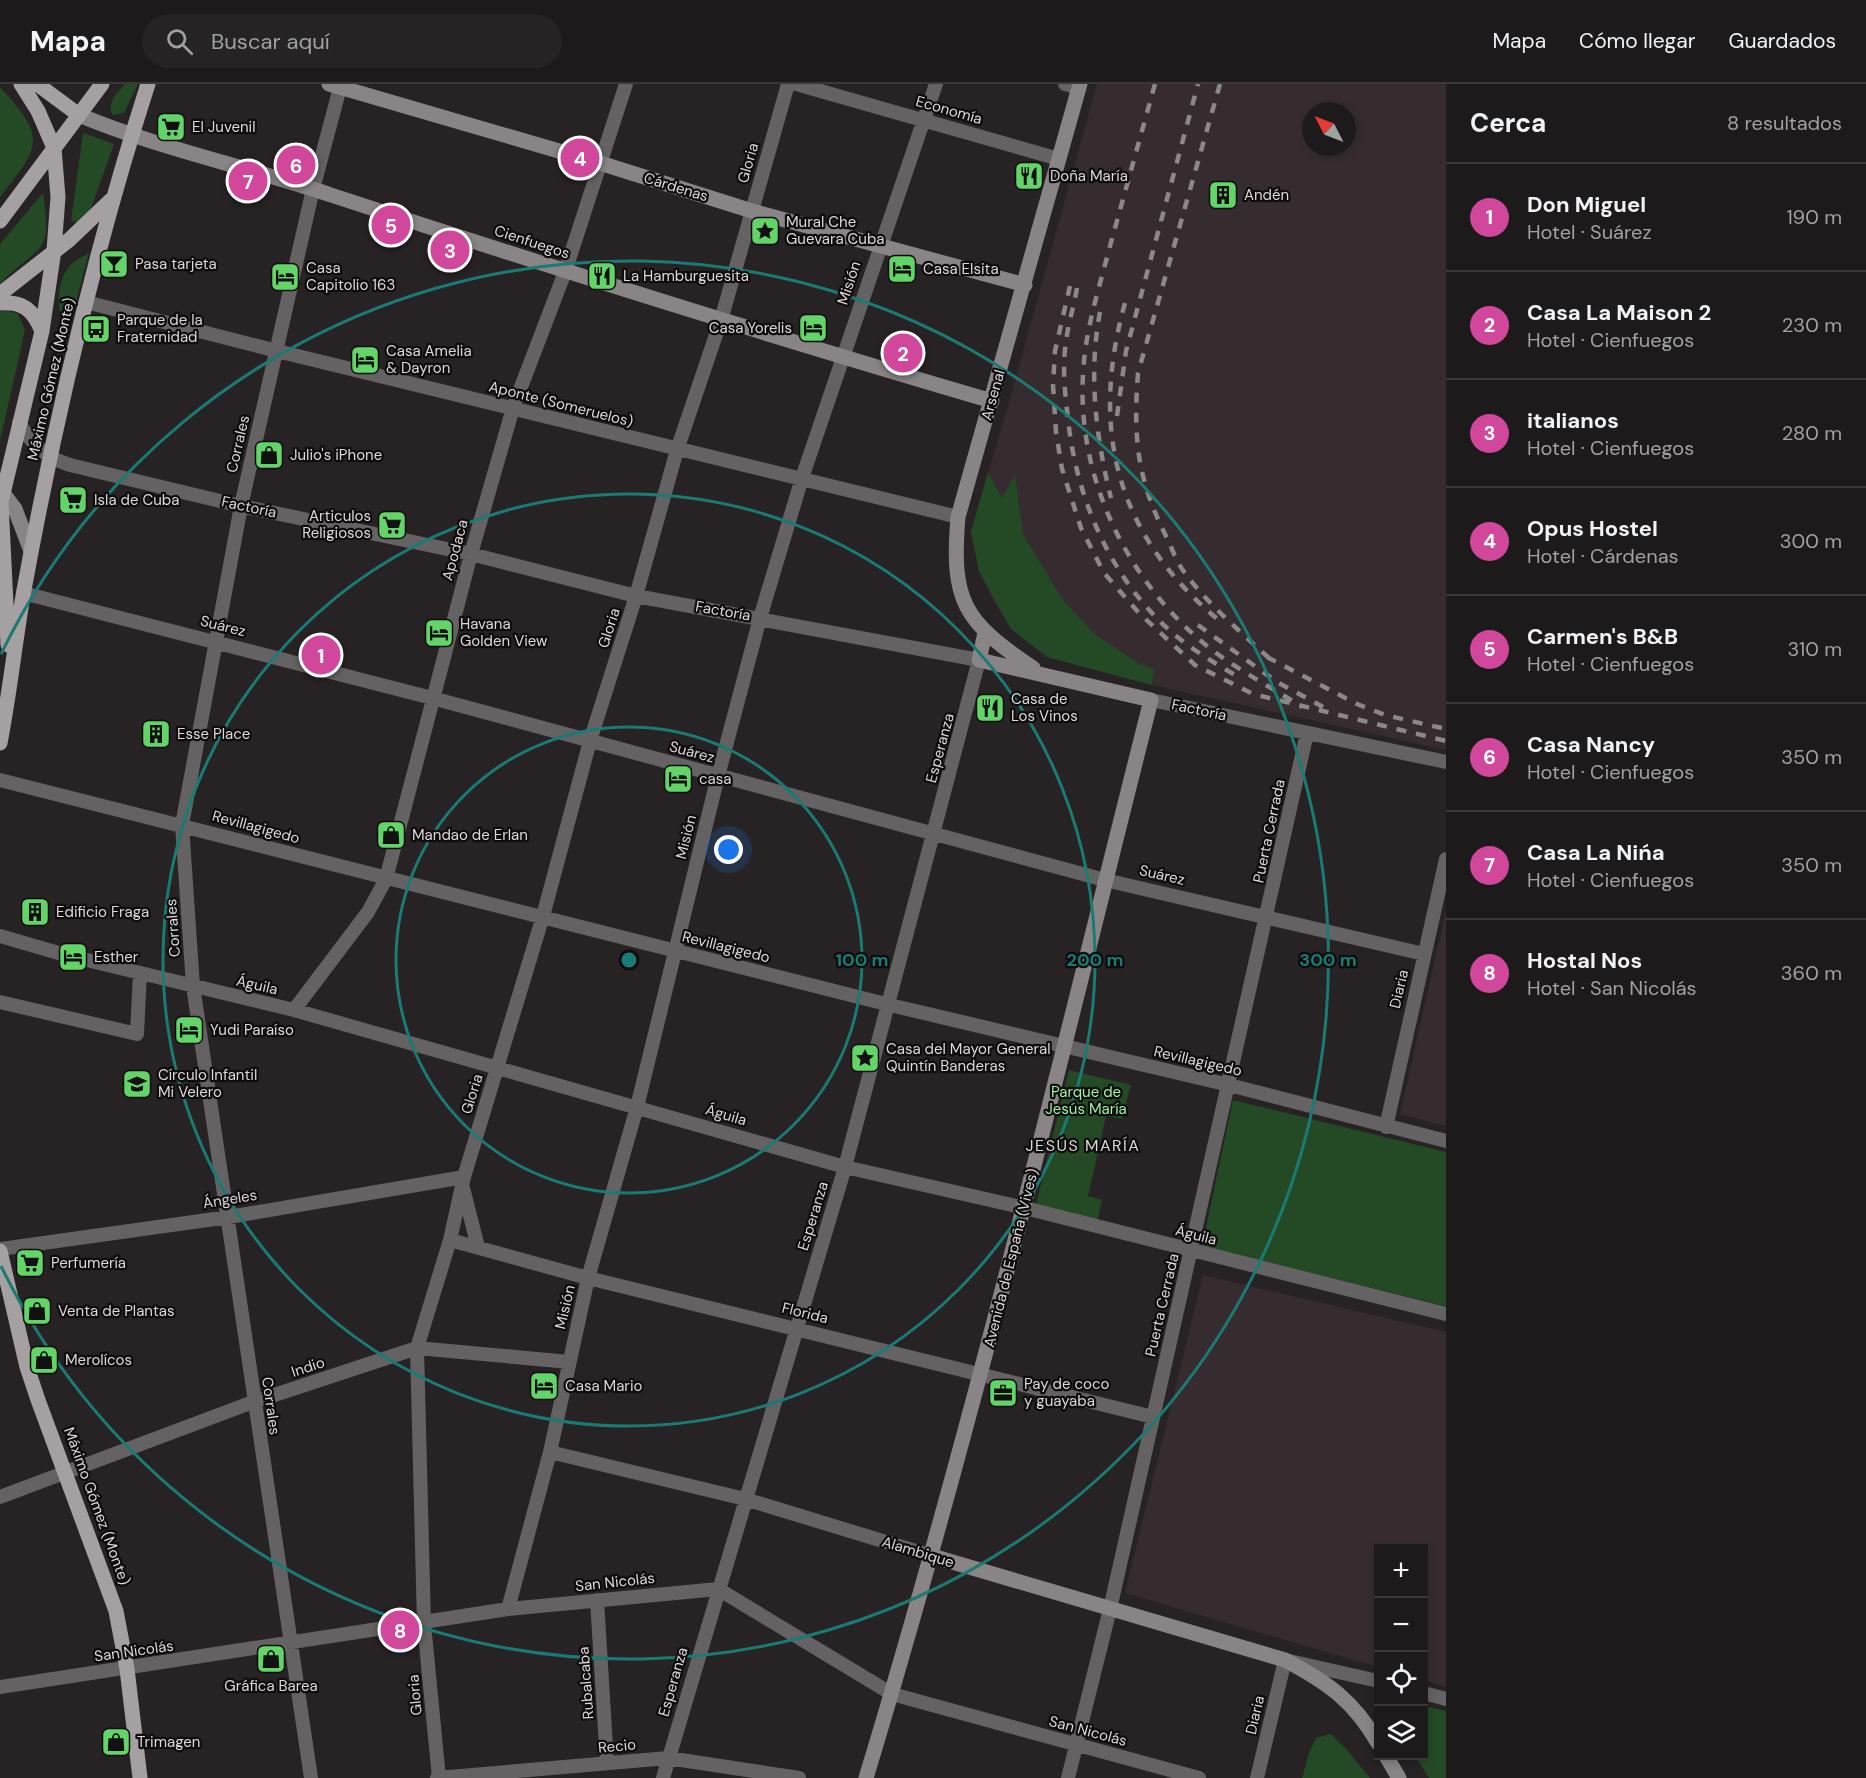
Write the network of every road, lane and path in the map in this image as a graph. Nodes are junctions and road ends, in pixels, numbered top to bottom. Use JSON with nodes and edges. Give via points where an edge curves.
{"nodes":[{"id":1,"x":21,"y":84,"type":"edge"},
{"id":2,"x":37,"y":84,"type":"edge"},
{"id":3,"x":102,"y":84,"type":"edge"},
{"id":4,"x":148,"y":84,"type":"edge"},
{"id":5,"x":626,"y":84,"type":"edge"},
{"id":6,"x":788,"y":84,"type":"edge"},
{"id":7,"x":796,"y":84,"type":"edge"},
{"id":8,"x":936,"y":84,"type":"edge"},
{"id":9,"x":336,"y":85,"type":"edge"},
{"id":10,"x":1075,"y":85,"type":"edge"},
{"id":11,"x":80,"y":115,"type":"junction"},
{"id":12,"x":923,"y":120,"type":"junction"},
{"id":13,"x":131,"y":135,"type":"junction"},
{"id":14,"x":54,"y":148,"type":"junction"},
{"id":15,"x":1059,"y":159,"type":"junction"},
{"id":16,"x":600,"y":163,"type":"junction"},
{"id":17,"x":313,"y":189,"type":"junction"},
{"id":18,"x":111,"y":200,"type":"junction"},
{"id":19,"x":752,"y":211,"type":"junction"},
{"id":20,"x":0,"y":221,"type":"edge"},
{"id":21,"x":879,"y":246,"type":"junction"},
{"id":22,"x":54,"y":250,"type":"junction"},
{"id":23,"x":565,"y":272,"type":"junction"},
{"id":24,"x":1025,"y":285,"type":"junction"},
{"id":25,"x":0,"y":294,"type":"edge"},
{"id":26,"x":86,"y":302,"type":"junction"},
{"id":27,"x":0,"y":303,"type":"edge"},
{"id":28,"x":721,"y":320,"type":"junction"},
{"id":29,"x":42,"y":331,"type":"junction"},
{"id":30,"x":277,"y":351,"type":"junction"},
{"id":31,"x":842,"y":358,"type":"junction"},
{"id":32,"x":992,"y":401,"type":"junction"},
{"id":33,"x":513,"y":408,"type":"junction"},
{"id":34,"x":19,"y":423,"type":"junction"},
{"id":35,"x":677,"y":450,"type":"junction"},
{"id":36,"x":52,"y":459,"type":"junction"},
{"id":37,"x":802,"y":478,"type":"junction"},
{"id":38,"x":1,"y":491,"type":"edge"},
{"id":39,"x":241,"y":506,"type":"junction"},
{"id":40,"x":958,"y":517,"type":"junction"},
{"id":41,"x":31,"y":551,"type":"junction"},
{"id":42,"x":471,"y":554,"type":"junction"},
{"id":43,"x":23,"y":593,"type":"junction"},
{"id":44,"x":636,"y":596,"type":"junction"},
{"id":45,"x":760,"y":618,"type":"junction"},
{"id":46,"x":985,"y":633,"type":"junction"},
{"id":47,"x":216,"y":641,"type":"junction"},
{"id":48,"x":980,"y":660,"type":"junction"},
{"id":49,"x":1042,"y":675,"type":"junction"},
{"id":50,"x":9,"y":687,"type":"junction"},
{"id":51,"x":432,"y":698,"type":"junction"},
{"id":52,"x":1151,"y":700,"type":"junction"},
{"id":53,"x":3,"y":707,"type":"edge"},
{"id":54,"x":1307,"y":733,"type":"junction"},
{"id":55,"x":590,"y":741,"type":"junction"},
{"id":56,"x":0,"y":743,"type":"edge"},
{"id":57,"x":1446,"y":762,"type":"edge"},
{"id":58,"x":718,"y":776,"type":"junction"},
{"id":59,"x":0,"y":780,"type":"edge"},
{"id":60,"x":182,"y":825,"type":"junction"},
{"id":61,"x":934,"y":834,"type":"junction"},
{"id":62,"x":1446,"y":859,"type":"edge"},
{"id":63,"x":386,"y":879,"type":"junction"},
{"id":64,"x":1105,"y":880,"type":"junction"},
{"id":65,"x":543,"y":916,"type":"junction"},
{"id":66,"x":1268,"y":916,"type":"junction"},
{"id":67,"x":0,"y":936,"type":"edge"},
{"id":68,"x":675,"y":951,"type":"junction"},
{"id":69,"x":1424,"y":954,"type":"junction"},
{"id":70,"x":141,"y":973,"type":"junction"},
{"id":71,"x":193,"y":986,"type":"junction"},
{"id":72,"x":0,"y":1002,"type":"edge"},
{"id":73,"x":890,"y":1005,"type":"junction"},
{"id":74,"x":294,"y":1010,"type":"junction"},
{"id":75,"x":1063,"y":1048,"type":"junction"},
{"id":76,"x":497,"y":1068,"type":"junction"},
{"id":77,"x":1229,"y":1085,"type":"junction"},
{"id":78,"x":638,"y":1107,"type":"junction"},
{"id":79,"x":1386,"y":1127,"type":"junction"},
{"id":80,"x":1446,"y":1141,"type":"edge"},
{"id":81,"x":845,"y":1167,"type":"junction"},
{"id":82,"x":463,"y":1180,"type":"junction"},
{"id":83,"x":1025,"y":1208,"type":"junction"},
{"id":84,"x":229,"y":1217,"type":"junction"},
{"id":85,"x":450,"y":1240,"type":"junction"},
{"id":86,"x":478,"y":1247,"type":"junction"},
{"id":87,"x":0,"y":1250,"type":"edge"},
{"id":88,"x":1192,"y":1251,"type":"junction"},
{"id":89,"x":588,"y":1278,"type":"junction"},
{"id":90,"x":1446,"y":1314,"type":"edge"},
{"id":91,"x":796,"y":1327,"type":"junction"},
{"id":92,"x":417,"y":1348,"type":"junction"},
{"id":93,"x":569,"y":1362,"type":"junction"},
{"id":94,"x":980,"y":1376,"type":"junction"},
{"id":95,"x":254,"y":1402,"type":"junction"},
{"id":96,"x":1153,"y":1417,"type":"junction"},
{"id":97,"x":550,"y":1452,"type":"junction"},
{"id":98,"x":66,"y":1473,"type":"junction"},
{"id":99,"x":0,"y":1497,"type":"edge"},
{"id":100,"x":745,"y":1499,"type":"junction"},
{"id":101,"x":932,"y":1556,"type":"junction"},
{"id":102,"x":718,"y":1588,"type":"junction"},
{"id":103,"x":597,"y":1600,"type":"junction"},
{"id":104,"x":508,"y":1609,"type":"junction"},
{"id":105,"x":1110,"y":1609,"type":"junction"},
{"id":106,"x":424,"y":1624,"type":"junction"},
{"id":107,"x":292,"y":1644,"type":"junction"},
{"id":108,"x":1285,"y":1660,"type":"junction"},
{"id":109,"x":127,"y":1669,"type":"junction"},
{"id":110,"x":1374,"y":1680,"type":"edge"},
{"id":111,"x":0,"y":1687,"type":"edge"},
{"id":112,"x":892,"y":1694,"type":"junction"},
{"id":113,"x":1428,"y":1694,"type":"edge"},
{"id":114,"x":1446,"y":1699,"type":"edge"},
{"id":115,"x":1374,"y":1737,"type":"edge"},
{"id":116,"x":1076,"y":1744,"type":"junction"},
{"id":117,"x":668,"y":1758,"type":"junction"},
{"id":118,"x":1389,"y":1760,"type":"edge"},
{"id":119,"x":607,"y":1763,"type":"junction"},
{"id":120,"x":140,"y":1778,"type":"edge"},
{"id":121,"x":311,"y":1778,"type":"edge"},
{"id":122,"x":438,"y":1778,"type":"edge"},
{"id":123,"x":663,"y":1778,"type":"edge"},
{"id":124,"x":799,"y":1778,"type":"edge"},
{"id":125,"x":867,"y":1778,"type":"edge"},
{"id":126,"x":1068,"y":1778,"type":"edge"},
{"id":127,"x":1199,"y":1778,"type":"edge"},
{"id":128,"x":1257,"y":1778,"type":"edge"},
{"id":129,"x":1399,"y":1778,"type":"edge"}],
"edges":[{"from":1,"to":14,"type":"main road","name":"Máximo Gómez (Monte)"},
{"from":2,"to":11,"type":"main road","name":"Cienfuegos"},
{"from":3,"to":11,"type":"main road"},
{"from":4,"to":13,"type":"main road","name":"Máximo Gómez (Monte)"},
{"from":5,"to":16,"type":"street","name":"Apodaca"},
{"from":6,"to":19,"type":"street","name":"Gloria"},
{"from":7,"to":12,"type":"street","name":"Economía"},
{"from":8,"to":12,"type":"street","name":"Misión"},
{"from":9,"to":16,"type":"street","name":"Cárdenas"},
{"from":9,"to":17,"type":"street","name":"Corrales"},
{"from":10,"to":15,"type":"street","name":"Arsenal"},
{"from":11,"to":13,"type":"street","name":"Cienfuegos"},
{"from":11,"to":14,"type":"main road"},
{"from":12,"to":15,"type":"street","name":"Economía"},
{"from":12,"to":21,"type":"street","name":"Misión"},
{"from":13,"to":17,"type":"street","name":"Cienfuegos"},
{"from":13,"to":18,"type":"main road","name":"Máximo Gómez (Monte)"},
{"from":14,"to":20,"type":"main road"},
{"from":14,"to":22,"type":"main road","name":"Máximo Gómez (Monte)","via":[[58,179]]},
{"from":15,"to":24,"type":"street","name":"Arsenal"},
{"from":16,"to":19,"type":"street","name":"Cárdenas"},
{"from":16,"to":23,"type":"street","name":"Apodaca"},
{"from":17,"to":23,"type":"street","name":"Cienfuegos"},
{"from":17,"to":30,"type":"street","name":"Corrales"},
{"from":18,"to":22,"type":"main road"},
{"from":18,"to":26,"type":"main road","name":"Máximo Gómez (Monte)"},
{"from":19,"to":21,"type":"street","name":"Cárdenas"},
{"from":19,"to":28,"type":"street","name":"Gloria"},
{"from":21,"to":24,"type":"street","name":"Cárdenas"},
{"from":21,"to":31,"type":"street","name":"Misión"},
{"from":22,"to":25,"type":"main road"},
{"from":22,"to":29,"type":"main road","name":"Máximo Gómez (Monte)"},
{"from":23,"to":28,"type":"street","name":"Cienfuegos"},
{"from":23,"to":33,"type":"street","name":"Apodaca"},
{"from":24,"to":32,"type":"street","name":"Arsenal"},
{"from":26,"to":30,"type":"street","name":"Aponte (Someruelos)"},
{"from":26,"to":36,"type":"main road","name":"Máximo Gómez (Monte)"},
{"from":27,"to":29,"type":"main road","via":[[21,303],[31,310]]},
{"from":28,"to":31,"type":"street","name":"Cienfuegos"},
{"from":28,"to":35,"type":"street","name":"Gloria"},
{"from":29,"to":34,"type":"main road","name":"Máximo Gómez (Monte)"},
{"from":30,"to":33,"type":"street","name":"Aponte (Someruelos)"},
{"from":30,"to":39,"type":"street","name":"Corrales"},
{"from":31,"to":32,"type":"street","name":"Cienfuegos"},
{"from":31,"to":37,"type":"street","name":"Misión"},
{"from":32,"to":40,"type":"street","name":"Arsenal"},
{"from":33,"to":35,"type":"street","name":"Aponte (Someruelos)"},
{"from":33,"to":42,"type":"street","name":"Apodaca"},
{"from":34,"to":36,"type":"street","name":"Factoría","via":[[30,441]]},
{"from":34,"to":38,"type":"main road","name":"Máximo Gómez (Monte)"},
{"from":35,"to":37,"type":"street","name":"Aponte (Someruelos)"},
{"from":35,"to":44,"type":"street","name":"Gloria"},
{"from":36,"to":39,"type":"street","name":"Factoría"},
{"from":36,"to":41,"type":"main road","name":"Máximo Gómez (Monte)"},
{"from":37,"to":40,"type":"street","name":"Aponte (Someruelos)"},
{"from":37,"to":45,"type":"street","name":"Misión"},
{"from":38,"to":41,"type":"street","via":[[15,509]]},
{"from":38,"to":50,"type":"main road","name":"Máximo Gómez (Monte)"},
{"from":39,"to":42,"type":"street","name":"Factoría"},
{"from":39,"to":47,"type":"street","name":"Corrales"},
{"from":40,"to":46,"type":"street","name":"Arsenal","via":[[958,586],[970,614]]},
{"from":41,"to":43,"type":"main road","name":"Máximo Gómez (Monte)"},
{"from":42,"to":44,"type":"street","name":"Factoría"},
{"from":42,"to":51,"type":"street","name":"Apodaca"},
{"from":43,"to":47,"type":"street","name":"Suárez"},
{"from":43,"to":50,"type":"main road","name":"Máximo Gómez (Monte)"},
{"from":44,"to":45,"type":"street","name":"Factoría"},
{"from":44,"to":55,"type":"street","name":"Gloria"},
{"from":45,"to":48,"type":"street","name":"Factoría"},
{"from":45,"to":58,"type":"street","name":"Misión"},
{"from":46,"to":48,"type":"street"},
{"from":46,"to":49,"type":"street","name":"Arsenal"},
{"from":47,"to":51,"type":"street","name":"Suárez"},
{"from":47,"to":60,"type":"street","name":"Corrales"},
{"from":48,"to":49,"type":"street","name":"Factoría"},
{"from":48,"to":61,"type":"street","name":"Esperanza"},
{"from":49,"to":52,"type":"street","name":"Factoría"},
{"from":50,"to":53,"type":"main road","name":"Máximo Gómez (Monte)"},
{"from":51,"to":55,"type":"street","name":"Suárez"},
{"from":51,"to":63,"type":"street","name":"Apodaca"},
{"from":52,"to":54,"type":"street","name":"Factoría"},
{"from":52,"to":64,"type":"street","name":"Avenida de España (Vives)"},
{"from":53,"to":56,"type":"main road","name":"Máximo Gómez (Monte)"},
{"from":54,"to":57,"type":"street","name":"Factoría"},
{"from":54,"to":66,"type":"street","name":"Puerta Cerrada"},
{"from":55,"to":58,"type":"street","name":"Suárez"},
{"from":55,"to":65,"type":"street","name":"Gloria"},
{"from":58,"to":61,"type":"street","name":"Suárez"},
{"from":58,"to":68,"type":"street","name":"Misión"},
{"from":59,"to":60,"type":"street","name":"Revillagigedo"},
{"from":60,"to":63,"type":"street","name":"Revillagigedo"},
{"from":60,"to":71,"type":"street","name":"Corrales"},
{"from":61,"to":64,"type":"street","name":"Suárez"},
{"from":61,"to":73,"type":"street","name":"Esperanza"},
{"from":62,"to":69,"type":"street","name":"Diaria"},
{"from":63,"to":65,"type":"street","name":"Revillagigedo"},
{"from":63,"to":74,"type":"street","name":"Apodaca","via":[[368,912]]},
{"from":64,"to":66,"type":"street","name":"Suárez"},
{"from":64,"to":75,"type":"street","name":"Avenida de España (Vives)"},
{"from":65,"to":68,"type":"street","name":"Revillagigedo"},
{"from":65,"to":76,"type":"street","name":"Gloria"},
{"from":66,"to":69,"type":"street","name":"Suárez"},
{"from":66,"to":77,"type":"street","name":"Puerta Cerrada"},
{"from":67,"to":70,"type":"street","name":"Águila"},
{"from":68,"to":73,"type":"street","name":"Revillagigedo"},
{"from":68,"to":78,"type":"street","name":"Misión"},
{"from":69,"to":79,"type":"street","name":"Diaria"},
{"from":70,"to":71,"type":"street","name":"Águila"},
{"from":70,"to":72,"type":"street","via":[[137,1034]]},
{"from":71,"to":74,"type":"street","name":"Águila"},
{"from":71,"to":84,"type":"street","name":"Corrales"},
{"from":73,"to":75,"type":"street","name":"Revillagigedo"},
{"from":73,"to":81,"type":"street","name":"Esperanza"},
{"from":74,"to":76,"type":"street","name":"Águila"},
{"from":75,"to":77,"type":"street","name":"Revillagigedo"},
{"from":75,"to":83,"type":"street","name":"Avenida de España (Vives)"},
{"from":76,"to":78,"type":"street","name":"Águila"},
{"from":76,"to":82,"type":"street","name":"Gloria"},
{"from":77,"to":79,"type":"street","name":"Revillagigedo"},
{"from":77,"to":88,"type":"street","name":"Puerta Cerrada"},
{"from":78,"to":81,"type":"street","name":"Águila"},
{"from":78,"to":89,"type":"street","name":"Misión"},
{"from":79,"to":80,"type":"street","name":"Revillagigedo"},
{"from":81,"to":83,"type":"street","name":"Águila"},
{"from":81,"to":91,"type":"street","name":"Esperanza"},
{"from":82,"to":84,"type":"street","name":"Ángeles"},
{"from":82,"to":85,"type":"street","name":"Gloria"},
{"from":82,"to":86,"type":"street"},
{"from":83,"to":88,"type":"street","name":"Águila"},
{"from":83,"to":94,"type":"street","name":"Avenida de España (Vives)"},
{"from":84,"to":87,"type":"street","name":"Ángeles"},
{"from":84,"to":95,"type":"street","name":"Corrales"},
{"from":85,"to":86,"type":"street","name":"Florida"},
{"from":85,"to":92,"type":"street","name":"Gloria"},
{"from":86,"to":89,"type":"street","name":"Florida"},
{"from":87,"to":98,"type":"main road","name":"Máximo Gómez (Monte)","via":[[27,1367]]},
{"from":88,"to":90,"type":"street","name":"Águila"},
{"from":88,"to":96,"type":"street","name":"Puerta Cerrada"},
{"from":89,"to":91,"type":"street","name":"Florida"},
{"from":89,"to":93,"type":"street","name":"Misión"},
{"from":91,"to":94,"type":"street","name":"Florida"},
{"from":91,"to":100,"type":"street","name":"Esperanza"},
{"from":92,"to":93,"type":"street","name":"Indio"},
{"from":92,"to":95,"type":"street","name":"Indio"},
{"from":92,"to":106,"type":"street","name":"Gloria"},
{"from":93,"to":97,"type":"street","name":"Misión"},
{"from":94,"to":96,"type":"street","name":"Florida"},
{"from":94,"to":101,"type":"street","name":"Avenida de España (Vives)"},
{"from":95,"to":98,"type":"street","name":"Indio"},
{"from":95,"to":107,"type":"street","name":"Corrales"},
{"from":96,"to":105,"type":"street","name":"Puerta Cerrada"},
{"from":97,"to":100,"type":"street","name":"Alambique"},
{"from":97,"to":104,"type":"street","name":"Misión"},
{"from":98,"to":99,"type":"street","name":"Indio"},
{"from":98,"to":109,"type":"main road","name":"Máximo Gómez (Monte)","via":[[116,1611]]},
{"from":100,"to":101,"type":"street","name":"Alambique"},
{"from":100,"to":102,"type":"street","name":"Esperanza"},
{"from":101,"to":105,"type":"street","name":"Alambique"},
{"from":101,"to":112,"type":"street","name":"Avenida de España (Vives)"},
{"from":102,"to":103,"type":"street","name":"San Nicolás"},
{"from":102,"to":112,"type":"street","name":"San Nicolás"},
{"from":102,"to":117,"type":"street","name":"Esperanza"},
{"from":103,"to":104,"type":"street","name":"San Nicolás"},
{"from":103,"to":119,"type":"street","name":"Rubalcaba"},
{"from":104,"to":106,"type":"street","name":"San Nicolás"},
{"from":105,"to":108,"type":"street","name":"Alambique"},
{"from":105,"to":116,"type":"street","name":"Puerta Cerrada"},
{"from":106,"to":107,"type":"street","name":"San Nicolás"},
{"from":106,"to":122,"type":"street","name":"Gloria"},
{"from":107,"to":109,"type":"street","name":"San Nicolás"},
{"from":107,"to":121,"type":"street","name":"Corrales"},
{"from":108,"to":110,"type":"street","name":"Alambique"},
{"from":108,"to":115,"type":"street","name":"Alambique","via":[[1323,1680],[1347,1700]]},
{"from":108,"to":128,"type":"street","name":"Diaria"},
{"from":109,"to":111,"type":"street","name":"San Nicolás"},
{"from":109,"to":120,"type":"main road","name":"Máximo Gómez (Monte)"},
{"from":112,"to":116,"type":"street","name":"San Nicolás"},
{"from":112,"to":125,"type":"street","name":"Avenida de España (Vives)"},
{"from":113,"to":114,"type":"street"},
{"from":116,"to":126,"type":"street","name":"Puerta Cerrada"},
{"from":116,"to":127,"type":"street","name":"San Nicolás"},
{"from":117,"to":119,"type":"street","name":"Recio"},
{"from":117,"to":123,"type":"street","name":"Esperanza"},
{"from":117,"to":124,"type":"street","name":"Recio"},
{"from":118,"to":129,"type":"street"},
{"from":119,"to":122,"type":"street","name":"Recio"}]}
